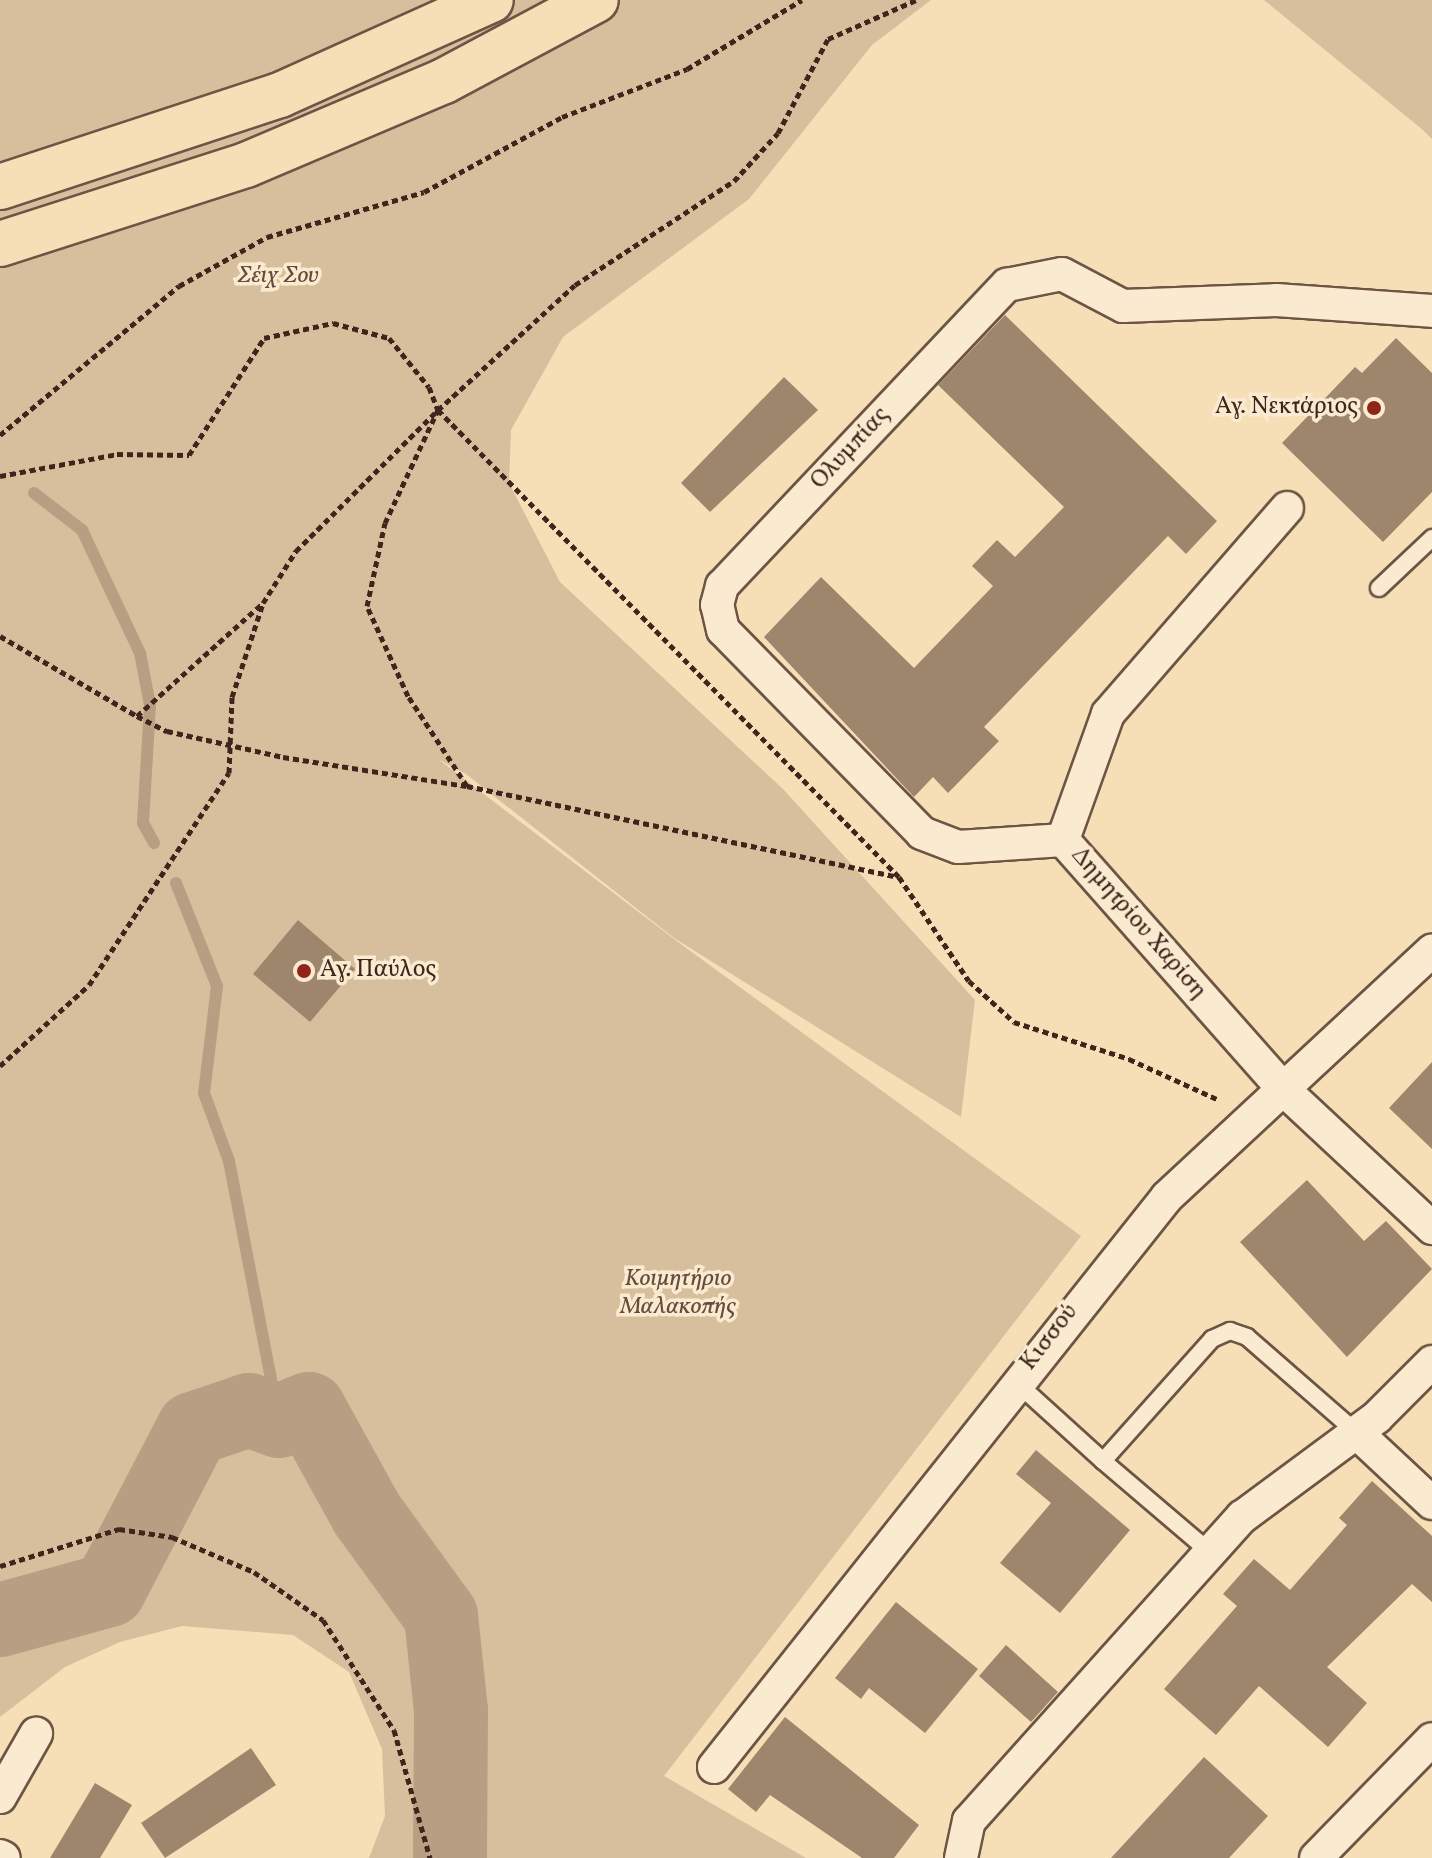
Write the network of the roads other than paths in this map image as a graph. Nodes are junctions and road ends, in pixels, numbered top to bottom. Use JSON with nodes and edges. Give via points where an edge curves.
{"nodes":[{"id":1,"x":491,"y":0,"type":"edge"},
{"id":2,"x":596,"y":0,"type":"edge"},
{"id":3,"x":0,"y":187,"type":"edge"},
{"id":4,"x":0,"y":244,"type":"edge"},
{"id":5,"x":1432,"y":311,"type":"edge"},
{"id":6,"x":1287,"y":508,"type":"dead end"},
{"id":7,"x":1432,"y":538,"type":"edge"},
{"id":8,"x":1379,"y":588,"type":"dead end"},
{"id":9,"x":1063,"y":840,"type":"junction"},
{"id":10,"x":1432,"y":951,"type":"edge"},
{"id":11,"x":1283,"y":1089,"type":"junction"},
{"id":12,"x":1432,"y":1228,"type":"edge"},
{"id":13,"x":1432,"y":1362,"type":"edge"},
{"id":14,"x":1016,"y":1382,"type":"junction"},
{"id":15,"x":1356,"y":1432,"type":"junction"},
{"id":16,"x":1103,"y":1461,"type":"junction"},
{"id":17,"x":1432,"y":1503,"type":"edge"},
{"id":18,"x":1210,"y":1552,"type":"junction"},
{"id":19,"x":36,"y":1734,"type":"dead end"},
{"id":20,"x":1426,"y":1758,"type":"edge"},
{"id":21,"x":714,"y":1767,"type":"dead end"},
{"id":22,"x":0,"y":1797,"type":"edge"},
{"id":23,"x":961,"y":1858,"type":"edge"},
{"id":24,"x":1316,"y":1858,"type":"edge"}],
"edges":[{"from":1,"to":3,"type":"highway","via":[[280,95]]},
{"from":2,"to":4,"type":"highway","via":[[444,81],[246,165]]},
{"from":5,"to":9,"type":"street","name":"Ολυμπίας","via":[[1276,300],[1132,306],[1062,274],[1007,285],[722,586],[717,605],[723,630],[922,833],[958,847]]},
{"from":6,"to":9,"type":"street","name":"Δημητρίου Χαρίση","via":[[1108,714]]},
{"from":7,"to":8,"type":"lane"},
{"from":9,"to":11,"type":"street","name":"Δημητρίου Χαρίση"},
{"from":10,"to":11,"type":"street","name":"Κισσού"},
{"from":11,"to":12,"type":"street","name":"Δημητρίου Χαρίση"},
{"from":11,"to":14,"type":"street","name":"Κισσού","via":[[1247,1118],[1125,1246]]},
{"from":13,"to":15,"type":"street"},
{"from":14,"to":16,"type":"lane"},
{"from":14,"to":21,"type":"street","name":"Κισσού"},
{"from":15,"to":16,"type":"lane","via":[[1247,1337],[1230,1331],[1212,1339]]},
{"from":15,"to":17,"type":"street"},
{"from":15,"to":18,"type":"street","via":[[1261,1499]]},
{"from":16,"to":18,"type":"lane"},
{"from":18,"to":23,"type":"street","via":[[969,1821]]},
{"from":19,"to":22,"type":"street"},
{"from":20,"to":24,"type":"street"}]}
